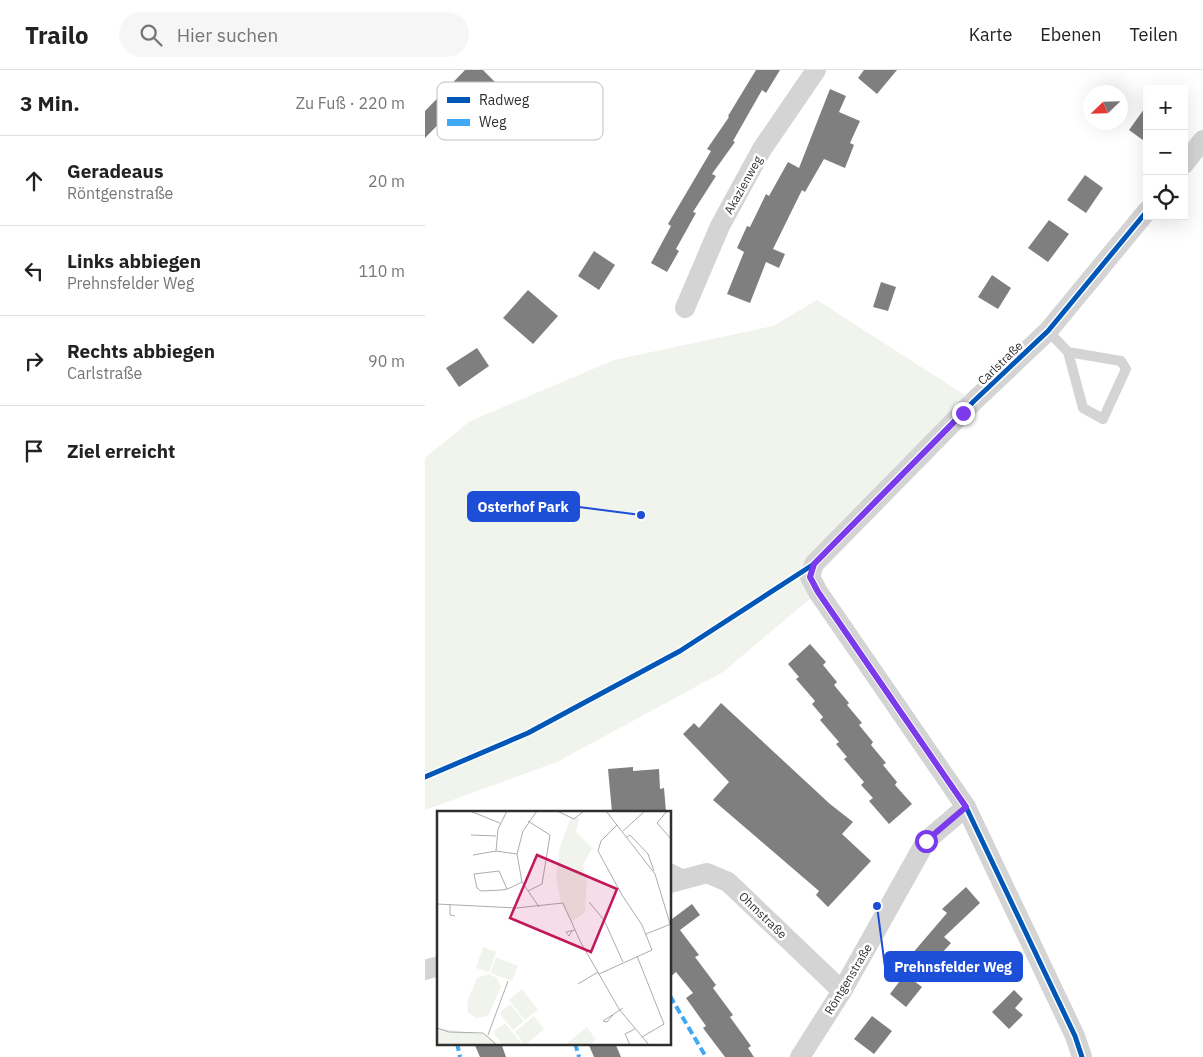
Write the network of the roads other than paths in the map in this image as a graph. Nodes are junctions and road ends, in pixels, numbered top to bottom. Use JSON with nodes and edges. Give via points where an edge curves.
{"nodes":[{"id":1,"x":816,"y":70,"type":"edge"},
{"id":2,"x":1203,"y":140,"type":"edge"},
{"id":3,"x":1188,"y":159,"type":"edge"},
{"id":4,"x":1143,"y":216,"type":"edge"},
{"id":5,"x":685,"y":308,"type":"dead end"},
{"id":6,"x":1048,"y":331,"type":"junction"},
{"id":7,"x":1068,"y":352,"type":"junction"},
{"id":8,"x":966,"y":807,"type":"junction"},
{"id":9,"x":671,"y":868,"type":"edge"},
{"id":10,"x":690,"y":877,"type":"junction"},
{"id":11,"x":671,"y":883,"type":"edge"},
{"id":12,"x":842,"y":991,"type":"junction"},
{"id":13,"x":800,"y":1057,"type":"edge"},
{"id":14,"x":1082,"y":1057,"type":"edge"}],
"edges":[{"from":1,"to":5,"type":"street","name":"Akazienweg","via":[[762,149],[720,226]]},
{"from":2,"to":3,"type":"street"},
{"from":4,"to":6,"type":"street","name":"Carlstraße"},
{"from":6,"to":7,"type":"lane"},
{"from":6,"to":8,"type":"street","name":"Carlstraße","via":[[974,401],[814,564],[810,577]]},
{"from":7,"to":7,"type":"lane","via":[[1083,408],[1103,419],[1126,369],[1121,361]]},
{"from":8,"to":12,"type":"street","name":"Röntgenstraße","via":[[926,841]]},
{"from":8,"to":14,"type":"street"},
{"from":9,"to":10,"type":"lane"},
{"from":10,"to":11,"type":"street","name":"Ohmstraße"},
{"from":10,"to":12,"type":"street","name":"Ohmstraße","via":[[707,873],[728,882]]},
{"from":12,"to":13,"type":"street","name":"Röntgenstraße"}]}
